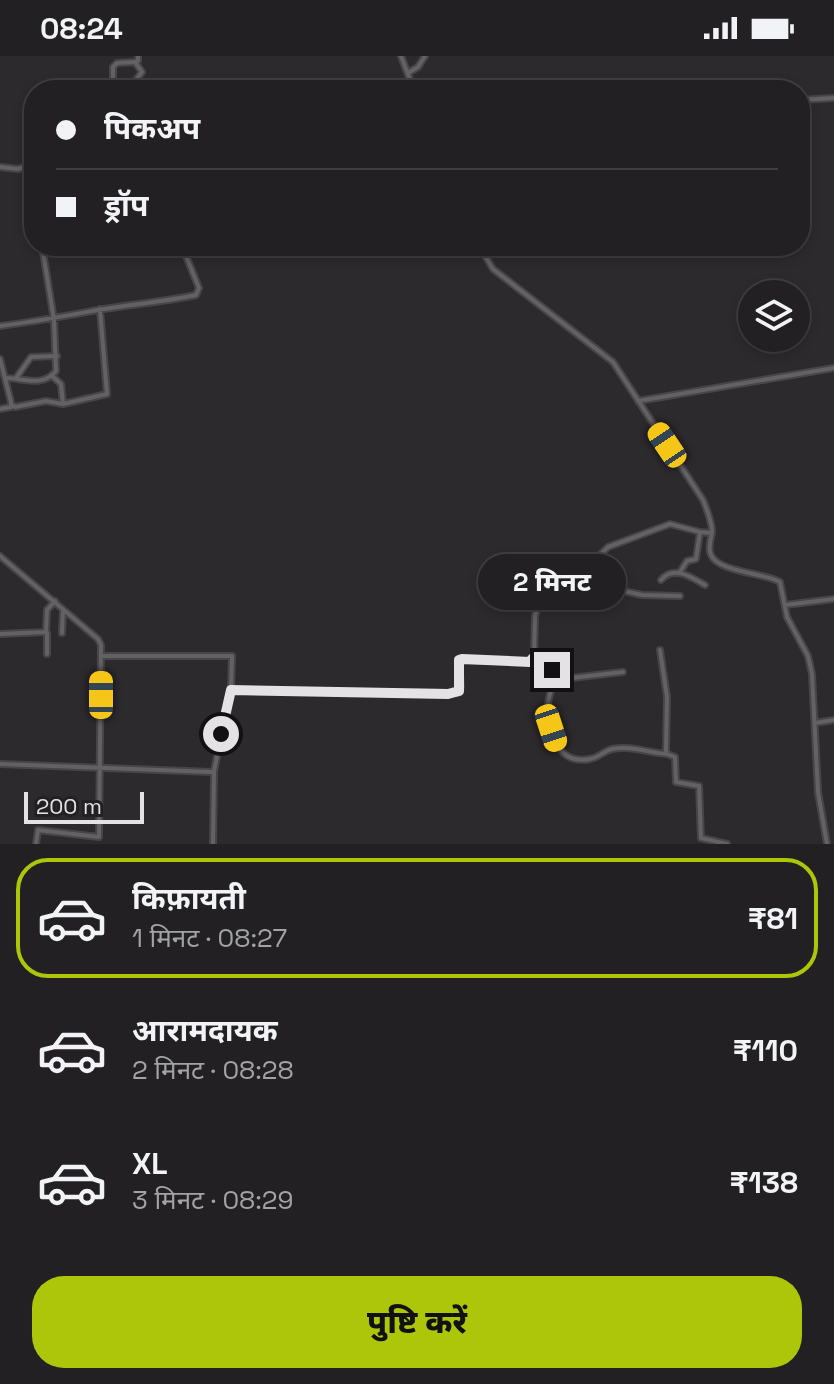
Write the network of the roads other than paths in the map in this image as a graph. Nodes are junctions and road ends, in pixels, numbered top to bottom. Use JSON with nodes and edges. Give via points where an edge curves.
{"nodes":[{"id":1,"x":401,"y":56,"type":"edge"},
{"id":2,"x":425,"y":56,"type":"edge"},
{"id":3,"x":137,"y":59,"type":"edge"},
{"id":4,"x":408,"y":73,"type":"junction"},
{"id":5,"x":113,"y":80,"type":"edge"},
{"id":6,"x":136,"y":80,"type":"edge"},
{"id":7,"x":410,"y":80,"type":"edge"},
{"id":8,"x":834,"y":98,"type":"edge"},
{"id":9,"x":810,"y":99,"type":"edge"},
{"id":10,"x":24,"y":166,"type":"edge"},
{"id":11,"x":0,"y":167,"type":"edge"},
{"id":12,"x":44,"y":256,"type":"edge"},
{"id":13,"x":186,"y":256,"type":"edge"},
{"id":14,"x":485,"y":256,"type":"edge"},
{"id":15,"x":100,"y":309,"type":"junction"},
{"id":16,"x":54,"y":320,"type":"junction"},
{"id":17,"x":0,"y":326,"type":"edge"},
{"id":18,"x":57,"y":356,"type":"junction"},
{"id":19,"x":0,"y":359,"type":"edge"},
{"id":20,"x":834,"y":368,"type":"edge"},
{"id":21,"x":52,"y":376,"type":"junction"},
{"id":22,"x":5,"y":378,"type":"junction"},
{"id":23,"x":16,"y":378,"type":"junction"},
{"id":24,"x":638,"y":401,"type":"junction"},
{"id":25,"x":11,"y":404,"type":"junction"},
{"id":26,"x":63,"y":404,"type":"junction"},
{"id":27,"x":0,"y":409,"type":"edge"},
{"id":28,"x":700,"y":532,"type":"junction"},
{"id":29,"x":712,"y":533,"type":"junction"},
{"id":30,"x":0,"y":556,"type":"edge"},
{"id":31,"x":680,"y":572,"type":"junction"},
{"id":32,"x":661,"y":580,"type":"dead end"},
{"id":33,"x":584,"y":583,"type":"junction"},
{"id":34,"x":705,"y":585,"type":"dead end"},
{"id":35,"x":680,"y":596,"type":"dead end"},
{"id":36,"x":834,"y":599,"type":"edge"},
{"id":37,"x":55,"y":601,"type":"junction"},
{"id":38,"x":785,"y":605,"type":"junction"},
{"id":39,"x":63,"y":610,"type":"junction"},
{"id":40,"x":47,"y":630,"type":"junction"},
{"id":41,"x":62,"y":633,"type":"dead end"},
{"id":42,"x":0,"y":634,"type":"edge"},
{"id":43,"x":660,"y":650,"type":"dead end"},
{"id":44,"x":47,"y":654,"type":"dead end"},
{"id":45,"x":102,"y":656,"type":"junction"},
{"id":46,"x":532,"y":659,"type":"junction"},
{"id":47,"x":623,"y":672,"type":"dead end"},
{"id":48,"x":554,"y":680,"type":"junction"},
{"id":49,"x":231,"y":690,"type":"junction"},
{"id":50,"x":834,"y":720,"type":"edge"},
{"id":51,"x":815,"y":723,"type":"junction"},
{"id":52,"x":667,"y":754,"type":"junction"},
{"id":53,"x":0,"y":764,"type":"edge"},
{"id":54,"x":99,"y":769,"type":"junction"},
{"id":55,"x":214,"y":771,"type":"junction"},
{"id":56,"x":99,"y":837,"type":"junction"},
{"id":57,"x":36,"y":844,"type":"edge"},
{"id":58,"x":98,"y":844,"type":"edge"},
{"id":59,"x":213,"y":844,"type":"edge"},
{"id":60,"x":727,"y":844,"type":"edge"},
{"id":61,"x":827,"y":844,"type":"edge"}],
"edges":[{"from":1,"to":4,"type":"street"},
{"from":2,"to":4,"type":"street"},
{"from":3,"to":5,"type":"street","via":[[113,67]]},
{"from":3,"to":6,"type":"street","via":[[142,72]]},
{"from":4,"to":7,"type":"street"},
{"from":8,"to":9,"type":"street"},
{"from":10,"to":11,"type":"street"},
{"from":12,"to":16,"type":"street"},
{"from":13,"to":15,"type":"street","via":[[198,294]]},
{"from":14,"to":24,"type":"street","via":[[491,267],[613,362]]},
{"from":15,"to":16,"type":"street"},
{"from":15,"to":26,"type":"street","via":[[107,394]]},
{"from":16,"to":17,"type":"street"},
{"from":16,"to":18,"type":"street"},
{"from":18,"to":21,"type":"street"},
{"from":18,"to":23,"type":"street","via":[[31,357]]},
{"from":19,"to":22,"type":"street"},
{"from":20,"to":24,"type":"street"},
{"from":21,"to":23,"type":"street","via":[[29,382]]},
{"from":21,"to":26,"type":"street","via":[[61,384]]},
{"from":22,"to":23,"type":"street"},
{"from":22,"to":25,"type":"street"},
{"from":24,"to":29,"type":"street","via":[[703,500]]},
{"from":25,"to":26,"type":"street"},
{"from":25,"to":27,"type":"street"},
{"from":28,"to":29,"type":"street"},
{"from":28,"to":31,"type":"street","via":[[696,560],[687,561]]},
{"from":28,"to":33,"type":"street","via":[[670,524],[615,544],[601,554]]},
{"from":29,"to":38,"type":"street","via":[[714,560],[779,580]]},
{"from":30,"to":37,"type":"street"},
{"from":31,"to":32,"type":"street","via":[[669,572]]},
{"from":31,"to":34,"type":"street"},
{"from":33,"to":35,"type":"street","via":[[642,595]]},
{"from":33,"to":46,"type":"street","via":[[566,585],[559,598],[538,606]]},
{"from":36,"to":38,"type":"street"},
{"from":37,"to":39,"type":"street"},
{"from":37,"to":40,"type":"street","via":[[47,610]]},
{"from":38,"to":51,"type":"street","via":[[810,659]]},
{"from":39,"to":41,"type":"street"},
{"from":39,"to":45,"type":"street","via":[[98,639]]},
{"from":40,"to":42,"type":"street"},
{"from":40,"to":44,"type":"street"},
{"from":43,"to":52,"type":"street"},
{"from":45,"to":49,"type":"street","via":[[232,656]]},
{"from":45,"to":54,"type":"street"},
{"from":46,"to":48,"type":"street","via":[[550,667]]},
{"from":46,"to":49,"type":"street","via":[[459,660],[461,687],[456,693]]},
{"from":47,"to":48,"type":"street"},
{"from":48,"to":52,"type":"street","via":[[548,713],[564,756],[592,759],[614,749]]},
{"from":49,"to":55,"type":"street"},
{"from":50,"to":51,"type":"street"},
{"from":51,"to":61,"type":"street"},
{"from":52,"to":60,"type":"street","via":[[675,757],[676,782],[699,786],[700,837]]},
{"from":53,"to":54,"type":"street"},
{"from":54,"to":55,"type":"street"},
{"from":54,"to":56,"type":"street"},
{"from":55,"to":59,"type":"street"},
{"from":56,"to":57,"type":"street","via":[[38,830]]},
{"from":56,"to":58,"type":"street"}]}
